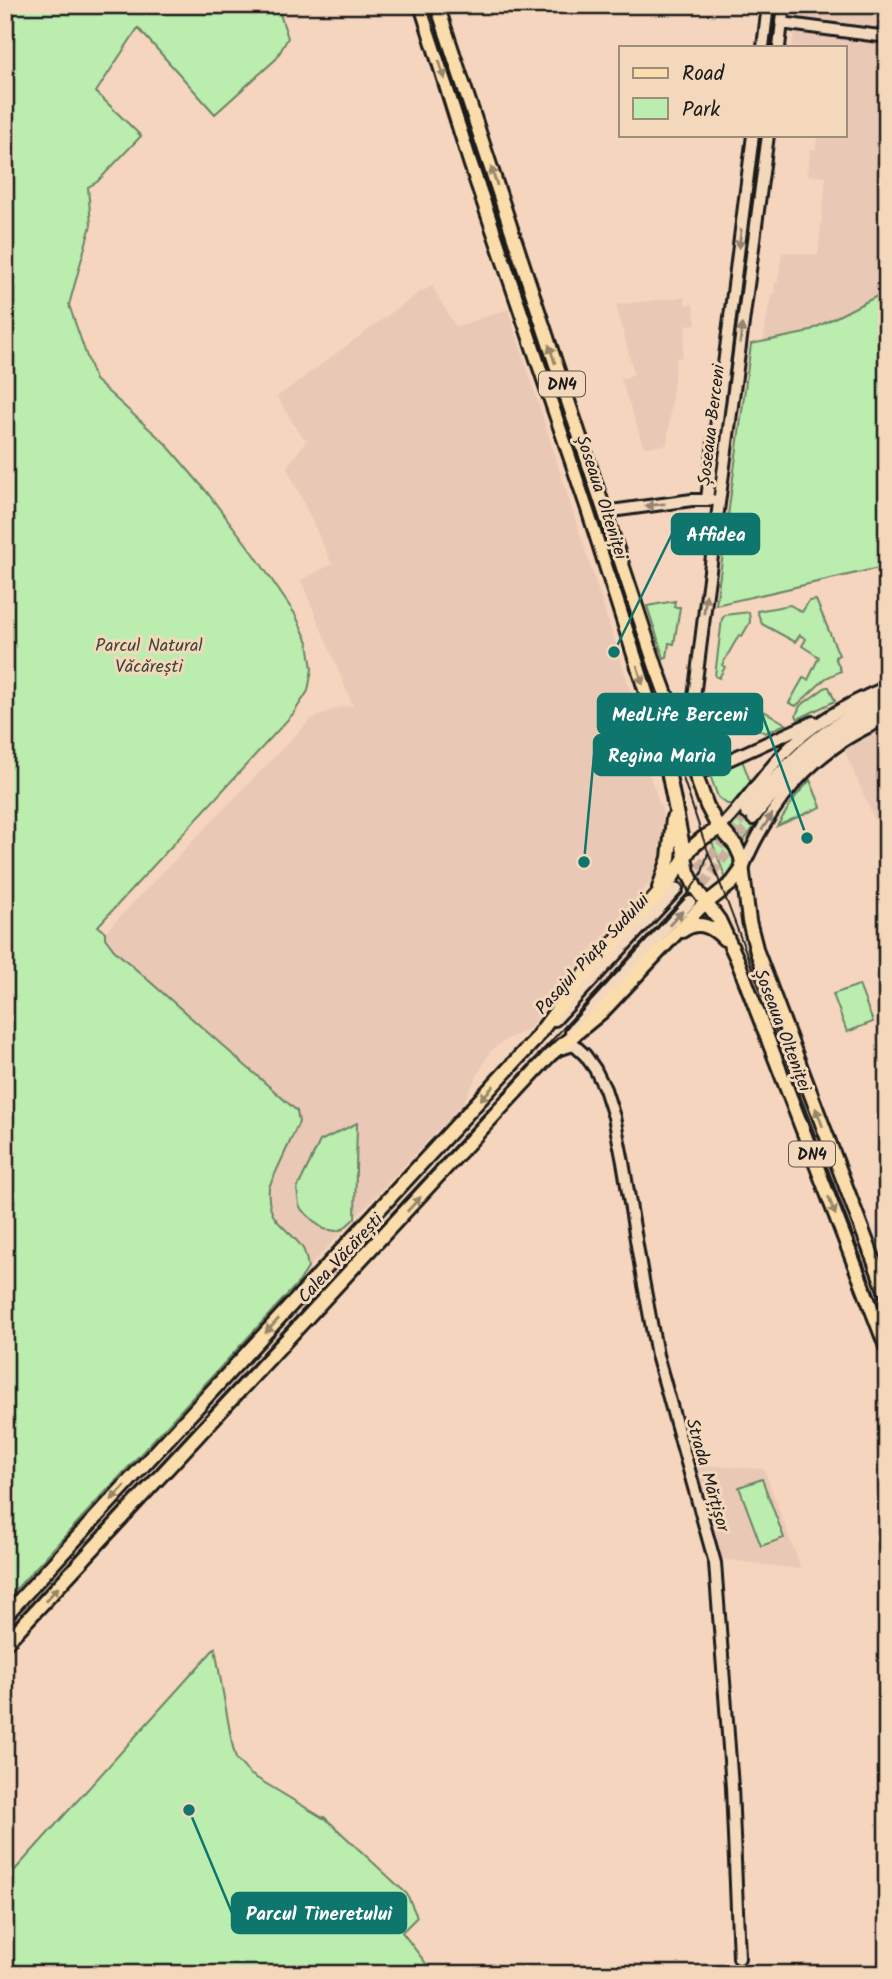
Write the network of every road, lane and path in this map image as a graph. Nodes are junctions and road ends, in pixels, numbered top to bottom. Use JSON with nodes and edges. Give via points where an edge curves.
{"nodes":[{"id":1,"x":421,"y":5,"type":"edge"},
{"id":2,"x":437,"y":5,"type":"edge"},
{"id":3,"x":768,"y":5,"type":"edge"},
{"id":4,"x":784,"y":5,"type":"edge"},
{"id":5,"x":782,"y":23,"type":"junction"},
{"id":6,"x":887,"y":37,"type":"edge"},
{"id":7,"x":763,"y":46,"type":"edge"},
{"id":8,"x":779,"y":46,"type":"edge"},
{"id":9,"x":753,"y":136,"type":"edge"},
{"id":10,"x":768,"y":136,"type":"edge"},
{"id":11,"x":748,"y":171,"type":"junction"},
{"id":12,"x":762,"y":173,"type":"junction"},
{"id":13,"x":707,"y":499,"type":"junction"},
{"id":14,"x":719,"y":501,"type":"junction"},
{"id":15,"x":604,"y":512,"type":"junction"},
{"id":16,"x":591,"y":516,"type":"junction"},
{"id":17,"x":887,"y":687,"type":"edge"},
{"id":18,"x":887,"y":697,"type":"edge"},
{"id":19,"x":887,"y":707,"type":"edge"},
{"id":20,"x":828,"y":715,"type":"junction"},
{"id":21,"x":887,"y":718,"type":"edge"},
{"id":22,"x":690,"y":761,"type":"junction"},
{"id":23,"x":695,"y":775,"type":"junction"},
{"id":24,"x":674,"y":802,"type":"junction"},
{"id":25,"x":720,"y":828,"type":"junction"},
{"id":26,"x":685,"y":857,"type":"junction"},
{"id":27,"x":743,"y":868,"type":"junction"},
{"id":28,"x":677,"y":889,"type":"tunnel mouth"},
{"id":29,"x":654,"y":898,"type":"junction"},
{"id":30,"x":690,"y":902,"type":"tunnel mouth"},
{"id":31,"x":707,"y":902,"type":"junction"},
{"id":32,"x":654,"y":957,"type":"junction"},
{"id":33,"x":737,"y":959,"type":"junction"},
{"id":34,"x":583,"y":1028,"type":"junction"},
{"id":35,"x":534,"y":1042,"type":"junction"},
{"id":36,"x":581,"y":1050,"type":"junction"},
{"id":37,"x":550,"y":1055,"type":"junction"},
{"id":38,"x":335,"y":1257,"type":"junction"},
{"id":39,"x":351,"y":1272,"type":"junction"},
{"id":40,"x":887,"y":1295,"type":"edge"},
{"id":41,"x":887,"y":1349,"type":"edge"},
{"id":42,"x":5,"y":1616,"type":"edge"},
{"id":43,"x":5,"y":1644,"type":"edge"},
{"id":44,"x":739,"y":1958,"type":"dead end"}],
"edges":[{"from":1,"to":16,"type":"main road","name":"Șoseaua Olteniței","number":"DN4","one_way":true},
{"from":15,"to":2,"type":"main road","name":"Șoseaua Olteniței","number":"DN4","one_way":true},
{"from":3,"to":7,"type":"main road"},
{"from":4,"to":5,"type":"main road"},
{"from":5,"to":6,"type":"main road"},
{"from":5,"to":8,"type":"main road"},
{"from":9,"to":11,"type":"main road","name":"Șoseaua Berceni"},
{"from":10,"to":12,"type":"main road","name":"Șoseaua Berceni"},
{"from":11,"to":12,"type":"main road"},
{"from":11,"to":13,"type":"main road","name":"Șoseaua Berceni","one_way":true},
{"from":14,"to":12,"type":"main road","name":"Șoseaua Berceni","one_way":true},
{"from":13,"to":14,"type":"main road"},
{"from":13,"to":15,"type":"main road","one_way":true},
{"from":22,"to":14,"type":"main road","name":"Șoseaua Berceni","one_way":true},
{"from":15,"to":16,"type":"main road"},
{"from":15,"to":22,"type":"main road","name":"Șoseaua Olteniței","number":"DN4"},
{"from":16,"to":24,"type":"main road","name":"Șoseaua Olteniței","number":"DN4","one_way":true,"via":[[655,721]]},
{"from":17,"to":20,"type":"main road"},
{"from":18,"to":19,"type":"main road","via":[[844,718],[809,743],[780,771],[749,816],[815,750],[845,728]]},
{"from":20,"to":23,"type":"main road"},
{"from":20,"to":25,"type":"main road","via":[[782,754]]},
{"from":27,"to":21,"type":"main road","one_way":true,"via":[[764,826],[803,775],[841,742]]},
{"from":22,"to":23,"type":"main road","name":"Șoseaua Olteniței","number":"DN4"},
{"from":23,"to":25,"type":"main road","name":"Șoseaua Olteniței","number":"DN4"},
{"from":24,"to":26,"type":"main road","name":"Șoseaua Olteniței","number":"DN4"},
{"from":24,"to":29,"type":"main road","via":[[669,858]]},
{"from":25,"to":26,"type":"main road"},
{"from":25,"to":27,"type":"main road","name":"Șoseaua Olteniței","number":"DN4","via":[[736,846]]},
{"from":26,"to":29,"type":"main road","name":"Calea Văcărești"},
{"from":26,"to":31,"type":"main road","name":"Șoseaua Olteniței","number":"DN4","via":[[692,882]]},
{"from":27,"to":31,"type":"main road"},
{"from":40,"to":27,"type":"main road","name":"Șoseaua Olteniței","number":"DN4","one_way":true,"via":[[757,952]]},
{"from":28,"to":35,"type":"main road","name":"Pasajul Piața Sudului"},
{"from":29,"to":35,"type":"main road","name":"Calea Văcărești","via":[[576,984]]},
{"from":37,"to":30,"type":"main road","name":"Pasajul Piața Sudului","one_way":true},
{"from":31,"to":32,"type":"main road","name":"Calea Văcărești"},
{"from":31,"to":33,"type":"main road","name":"Șoseaua Olteniței","number":"DN4"},
{"from":32,"to":33,"type":"main road","via":[[687,928],[702,924],[720,935]]},
{"from":32,"to":34,"type":"main road","name":"Calea Văcărești"},
{"from":33,"to":41,"type":"main road","name":"Șoseaua Olteniței","number":"DN4","one_way":true},
{"from":34,"to":36,"type":"main road"},
{"from":34,"to":37,"type":"main road","name":"Calea Văcărești"},
{"from":35,"to":38,"type":"main road","name":"Calea Văcărești","one_way":true},
{"from":36,"to":37,"type":"main road","via":[[570,1045]]},
{"from":36,"to":44,"type":"main road","name":"Strada Mărțișor","via":[[600,1077],[614,1117],[657,1355],[715,1563]]},
{"from":39,"to":37,"type":"main road","name":"Calea Văcărești","one_way":true},
{"from":38,"to":39,"type":"main road"},
{"from":38,"to":42,"type":"main road","name":"Calea Văcărești","one_way":true},
{"from":43,"to":39,"type":"main road","name":"Calea Văcărești","one_way":true}]}
